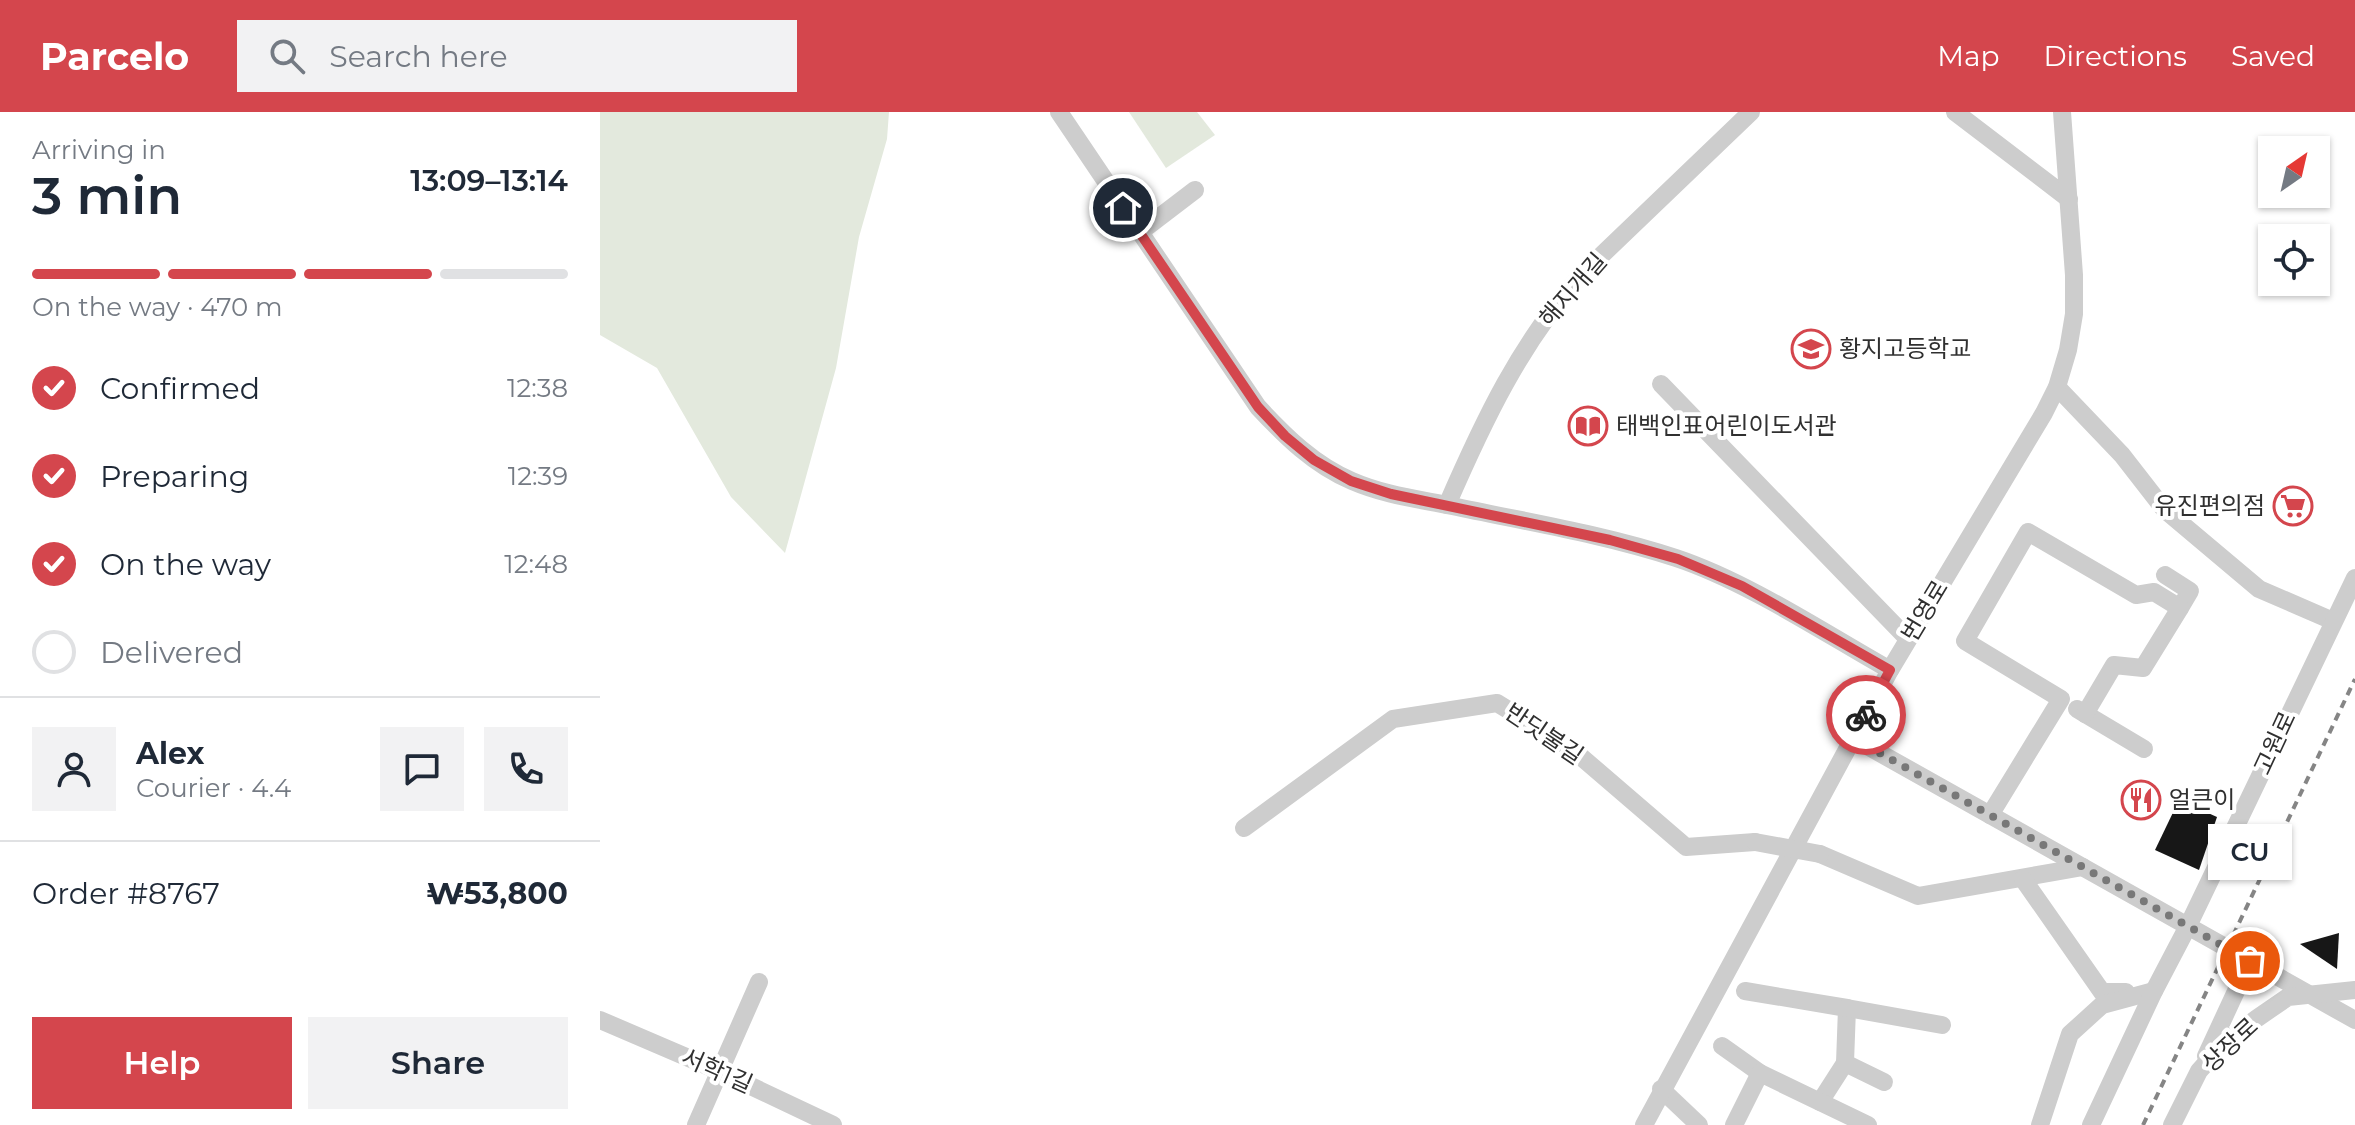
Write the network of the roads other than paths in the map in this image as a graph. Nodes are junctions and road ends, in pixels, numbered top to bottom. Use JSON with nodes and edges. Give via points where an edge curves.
{"nodes":[{"id":1,"x":1059,"y":112,"type":"edge"},
{"id":2,"x":1751,"y":112,"type":"edge"},
{"id":3,"x":1955,"y":112,"type":"edge"},
{"id":4,"x":2062,"y":112,"type":"edge"},
{"id":5,"x":1195,"y":190,"type":"dead end"},
{"id":6,"x":2069,"y":199,"type":"junction"},
{"id":7,"x":1140,"y":232,"type":"junction"},
{"id":8,"x":1661,"y":384,"type":"dead end"},
{"id":9,"x":2057,"y":387,"type":"junction"},
{"id":10,"x":1447,"y":505,"type":"junction"},
{"id":11,"x":2165,"y":575,"type":"dead end"},
{"id":12,"x":2355,"y":578,"type":"edge"},
{"id":13,"x":2180,"y":608,"type":"junction"},
{"id":14,"x":2333,"y":621,"type":"junction"},
{"id":15,"x":1908,"y":639,"type":"junction"},
{"id":16,"x":1890,"y":670,"type":"junction"},
{"id":17,"x":2061,"y":699,"type":"junction"},
{"id":18,"x":2085,"y":714,"type":"junction"},
{"id":19,"x":1853,"y":738,"type":"junction"},
{"id":20,"x":2144,"y":749,"type":"dead end"},
{"id":21,"x":1990,"y":815,"type":"junction"},
{"id":22,"x":1244,"y":828,"type":"dead end"},
{"id":23,"x":2083,"y":867,"type":"junction"},
{"id":24,"x":2023,"y":879,"type":"junction"},
{"id":25,"x":2188,"y":926,"type":"junction"},
{"id":26,"x":2250,"y":961,"type":"junction"},
{"id":27,"x":759,"y":982,"type":"dead end"},
{"id":28,"x":2355,"y":990,"type":"edge"},
{"id":29,"x":1745,"y":991,"type":"dead end"},
{"id":30,"x":2154,"y":991,"type":"junction"},
{"id":31,"x":2312,"y":995,"type":"junction"},
{"id":32,"x":1847,"y":1008,"type":"junction"},
{"id":33,"x":600,"y":1020,"type":"edge"},
{"id":34,"x":2355,"y":1020,"type":"edge"},
{"id":35,"x":1942,"y":1025,"type":"dead end"},
{"id":36,"x":1722,"y":1046,"type":"dead end"},
{"id":37,"x":1845,"y":1063,"type":"junction"},
{"id":38,"x":719,"y":1071,"type":"junction"},
{"id":39,"x":2199,"y":1071,"type":"junction"},
{"id":40,"x":1760,"y":1073,"type":"junction"},
{"id":41,"x":1884,"y":1082,"type":"dead end"},
{"id":42,"x":1661,"y":1089,"type":"junction"},
{"id":43,"x":1820,"y":1102,"type":"junction"},
{"id":44,"x":696,"y":1125,"type":"edge"},
{"id":45,"x":833,"y":1125,"type":"edge"},
{"id":46,"x":1644,"y":1125,"type":"edge"},
{"id":47,"x":1699,"y":1125,"type":"edge"},
{"id":48,"x":1734,"y":1125,"type":"edge"},
{"id":49,"x":1868,"y":1125,"type":"edge"},
{"id":50,"x":2040,"y":1125,"type":"edge"},
{"id":51,"x":2091,"y":1125,"type":"edge"},
{"id":52,"x":2172,"y":1125,"type":"edge"}],
"edges":[{"from":1,"to":7,"type":"street"},
{"from":2,"to":10,"type":"street","name":"해지개길","via":[[1558,300],[1482,423]]},
{"from":3,"to":6,"type":"street"},
{"from":4,"to":6,"type":"street","name":"번영로"},
{"from":5,"to":7,"type":"street"},
{"from":6,"to":9,"type":"street","name":"번영로","via":[[2074,314]]},
{"from":7,"to":10,"type":"street","via":[[1258,407],[1285,436],[1351,481]]},
{"from":8,"to":15,"type":"street"},
{"from":9,"to":14,"type":"street","via":[[2122,455],[2164,509],[2259,589]]},
{"from":9,"to":15,"type":"street","name":"번영로"},
{"from":10,"to":16,"type":"street","via":[[1678,559],[1742,586]]},
{"from":11,"to":13,"type":"street","via":[[2190,591]]},
{"from":12,"to":14,"type":"street","name":"고원로"},
{"from":13,"to":17,"type":"street","via":[[2154,592],[2136,595],[2028,532],[1965,641]]},
{"from":13,"to":18,"type":"street","via":[[2143,668],[2114,665]]},
{"from":14,"to":25,"type":"street","name":"고원로"},
{"from":15,"to":16,"type":"street","name":"번영로"},
{"from":16,"to":19,"type":"street","name":"번영로"},
{"from":17,"to":18,"type":"street"},
{"from":17,"to":21,"type":"street"},
{"from":18,"to":20,"type":"street"},
{"from":19,"to":21,"type":"street"},
{"from":19,"to":42,"type":"street","name":"번영로"},
{"from":21,"to":23,"type":"street"},
{"from":22,"to":24,"type":"street","name":"반딧불길","bridge":true,"via":[[1393,719],[1497,703],[1572,749],[1686,847],[1755,842],[1820,854],[1918,896]]},
{"from":23,"to":24,"type":"street"},
{"from":23,"to":25,"type":"street"},
{"from":24,"to":30,"type":"street","via":[[2102,992]]},
{"from":25,"to":26,"type":"street"},
{"from":25,"to":30,"type":"street","name":"고원로"},
{"from":26,"to":31,"type":"street"},
{"from":26,"to":39,"type":"street"},
{"from":27,"to":38,"type":"street"},
{"from":28,"to":31,"type":"street","name":"상장로"},
{"from":29,"to":32,"type":"street"},
{"from":30,"to":50,"type":"street","via":[[2102,1005],[2070,1034]]},
{"from":30,"to":51,"type":"street","name":"고원로"},
{"from":31,"to":34,"type":"street"},
{"from":31,"to":39,"type":"street","name":"상장로","via":[[2288,997],[2225,1042]]},
{"from":32,"to":35,"type":"street"},
{"from":32,"to":37,"type":"street"},
{"from":33,"to":38,"type":"street","name":"서학1길"},
{"from":36,"to":40,"type":"street"},
{"from":37,"to":41,"type":"street"},
{"from":37,"to":43,"type":"street"},
{"from":38,"to":44,"type":"street"},
{"from":38,"to":45,"type":"street","name":"서학1길"},
{"from":39,"to":52,"type":"street","name":"상장로"},
{"from":40,"to":43,"type":"street"},
{"from":40,"to":48,"type":"street"},
{"from":42,"to":46,"type":"street","name":"번영로"},
{"from":42,"to":47,"type":"street"},
{"from":43,"to":49,"type":"street"}]}
